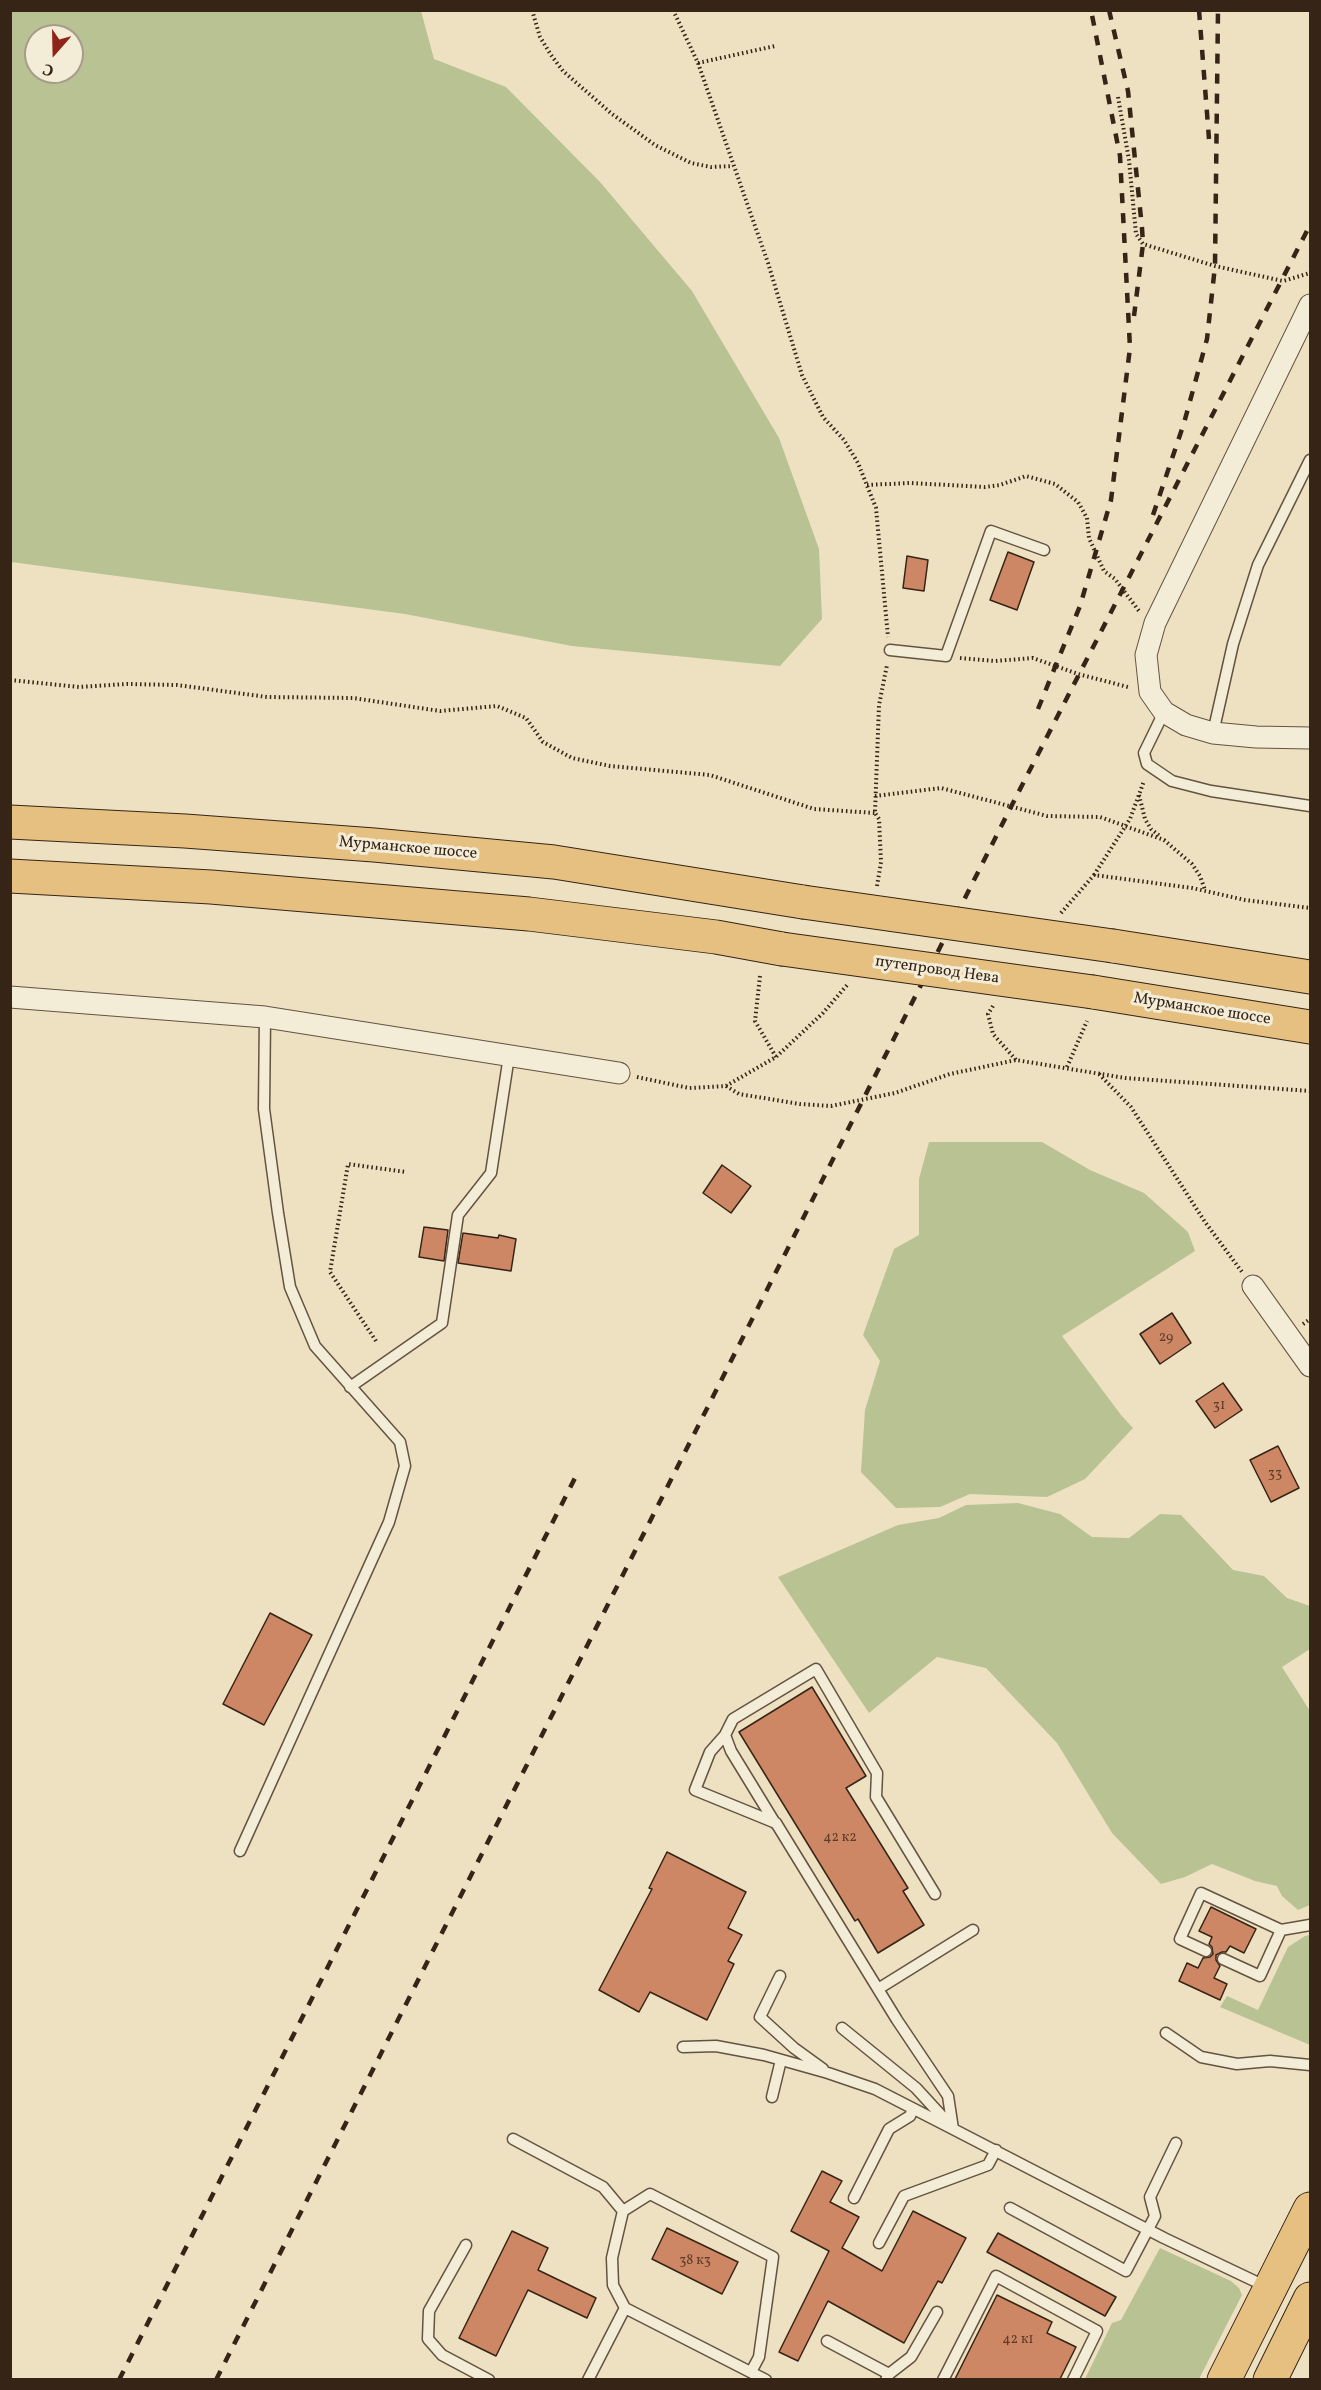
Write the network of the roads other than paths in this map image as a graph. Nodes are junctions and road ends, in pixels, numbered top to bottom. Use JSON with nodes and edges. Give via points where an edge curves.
{"nodes":[{"id":1,"x":1311,"y":304,"type":"edge"},
{"id":2,"x":1311,"y":460,"type":"edge"},
{"id":3,"x":1044,"y":550,"type":"dead end"},
{"id":4,"x":890,"y":650,"type":"road end"},
{"id":5,"x":1164,"y":712,"type":"junction"},
{"id":6,"x":1213,"y":733,"type":"junction"},
{"id":7,"x":1311,"y":738,"type":"edge"},
{"id":8,"x":1311,"y":806,"type":"edge"},
{"id":9,"x":10,"y":822,"type":"edge"},
{"id":10,"x":10,"y":876,"type":"edge"},
{"id":11,"x":1311,"y":977,"type":"edge"},
{"id":12,"x":10,"y":998,"type":"edge"},
{"id":13,"x":1090,"y":1007,"type":"joint"},
{"id":14,"x":264,"y":1017,"type":"junction"},
{"id":15,"x":1311,"y":1027,"type":"edge"},
{"id":16,"x":509,"y":1056,"type":"junction"},
{"id":17,"x":619,"y":1073,"type":"dead end"},
{"id":18,"x":1252,"y":1286,"type":"road end"},
{"id":19,"x":1311,"y":1366,"type":"edge"},
{"id":20,"x":350,"y":1387,"type":"junction"},
{"id":21,"x":725,"y":1735,"type":"junction"},
{"id":22,"x":776,"y":1823,"type":"junction"},
{"id":23,"x":240,"y":1851,"type":"dead end"},
{"id":24,"x":935,"y":1894,"type":"dead end"},
{"id":25,"x":1311,"y":1925,"type":"edge"},
{"id":26,"x":974,"y":1930,"type":"dead end"},
{"id":27,"x":1281,"y":1930,"type":"junction"},
{"id":28,"x":1206,"y":1951,"type":"dead end"},
{"id":29,"x":1223,"y":1959,"type":"dead end"},
{"id":30,"x":780,"y":1976,"type":"dead end"},
{"id":31,"x":878,"y":1989,"type":"junction"},
{"id":32,"x":842,"y":2028,"type":"dead end"},
{"id":33,"x":1166,"y":2033,"type":"dead end"},
{"id":34,"x":683,"y":2047,"type":"dead end"},
{"id":35,"x":781,"y":2060,"type":"junction"},
{"id":36,"x":1311,"y":2065,"type":"edge"},
{"id":37,"x":828,"y":2073,"type":"junction"},
{"id":38,"x":772,"y":2097,"type":"dead end"},
{"id":39,"x":913,"y":2109,"type":"junction"},
{"id":40,"x":953,"y":2129,"type":"junction"},
{"id":41,"x":513,"y":2139,"type":"dead end"},
{"id":42,"x":1176,"y":2143,"type":"dead end"},
{"id":43,"x":996,"y":2150,"type":"junction"},
{"id":44,"x":854,"y":2198,"type":"dead end"},
{"id":45,"x":1010,"y":2208,"type":"dead end"},
{"id":46,"x":1311,"y":2209,"type":"edge"},
{"id":47,"x":623,"y":2211,"type":"junction"},
{"id":48,"x":1148,"y":2230,"type":"junction"},
{"id":49,"x":879,"y":2243,"type":"dead end"},
{"id":50,"x":466,"y":2245,"type":"dead end"},
{"id":51,"x":1270,"y":2288,"type":"junction"},
{"id":52,"x":1311,"y":2299,"type":"edge"},
{"id":53,"x":625,"y":2308,"type":"junction"},
{"id":54,"x":937,"y":2312,"type":"dead end"},
{"id":55,"x":827,"y":2341,"type":"dead end"},
{"id":56,"x":751,"y":2372,"type":"junction"},
{"id":57,"x":888,"y":2377,"type":"edge"},
{"id":58,"x":489,"y":2379,"type":"edge"},
{"id":59,"x":588,"y":2379,"type":"edge"},
{"id":60,"x":766,"y":2379,"type":"edge"},
{"id":61,"x":943,"y":2379,"type":"edge"},
{"id":62,"x":1073,"y":2379,"type":"edge"},
{"id":63,"x":1224,"y":2379,"type":"edge"},
{"id":64,"x":1270,"y":2379,"type":"edge"}],
"edges":[{"from":1,"to":5,"type":"street","via":[[1153,632],[1146,655],[1150,692]]},
{"from":2,"to":6,"type":"lane","via":[[1258,565],[1233,644]]},
{"from":3,"to":4,"type":"lane","via":[[991,531],[946,656]]},
{"from":5,"to":6,"type":"street"},
{"from":5,"to":8,"type":"lane","via":[[1144,753],[1147,764],[1172,781]]},
{"from":6,"to":7,"type":"street"},
{"from":9,"to":11,"type":"main road","name":"Мурманское шоссе","bridge":true,"via":[[185,831],[543,861]]},
{"from":10,"to":13,"type":"main road","name":"путепровод Нева","bridge":true,"via":[[211,887],[529,914],[716,937]]},
{"from":12,"to":14,"type":"street"},
{"from":13,"to":15,"type":"main road","name":"Мурманское шоссе"},
{"from":14,"to":16,"type":"street"},
{"from":14,"to":20,"type":"lane","via":[[264,1109],[291,1287],[315,1346]]},
{"from":16,"to":17,"type":"street"},
{"from":16,"to":20,"type":"lane","via":[[491,1173],[458,1215],[442,1323]]},
{"from":18,"to":19,"type":"street"},
{"from":20,"to":23,"type":"lane","via":[[400,1442],[405,1466],[388,1522]]},
{"from":21,"to":22,"type":"lane"},
{"from":21,"to":22,"type":"lane","via":[[710,1752],[694,1790]]},
{"from":21,"to":24,"type":"lane","via":[[733,1719],[816,1669],[877,1773],[876,1797]]},
{"from":22,"to":31,"type":"lane"},
{"from":25,"to":27,"type":"lane"},
{"from":26,"to":31,"type":"lane"},
{"from":27,"to":28,"type":"lane","via":[[1201,1893],[1180,1939]]},
{"from":27,"to":29,"type":"lane","via":[[1260,1976]]},
{"from":30,"to":37,"type":"lane","via":[[760,2017]]},
{"from":31,"to":40,"type":"lane","via":[[948,2096]]},
{"from":32,"to":40,"type":"lane","via":[[916,2088]]},
{"from":33,"to":36,"type":"lane","via":[[1201,2057],[1237,2064],[1270,2061]]},
{"from":34,"to":35,"type":"lane","via":[[716,2046]]},
{"from":35,"to":37,"type":"lane"},
{"from":35,"to":38,"type":"lane"},
{"from":37,"to":39,"type":"lane","via":[[875,2089]]},
{"from":39,"to":40,"type":"lane"},
{"from":39,"to":44,"type":"lane","via":[[889,2129]]},
{"from":40,"to":43,"type":"lane"},
{"from":41,"to":47,"type":"lane","via":[[603,2187]]},
{"from":42,"to":48,"type":"lane","via":[[1150,2197],[1155,2216]]},
{"from":43,"to":48,"type":"lane"},
{"from":43,"to":49,"type":"lane","via":[[988,2165],[904,2196]]},
{"from":45,"to":48,"type":"lane","via":[[1126,2271]]},
{"from":46,"to":51,"type":"main road"},
{"from":47,"to":53,"type":"lane","via":[[612,2258],[613,2285]]},
{"from":47,"to":56,"type":"lane","via":[[650,2194],[773,2257],[759,2357]]},
{"from":48,"to":51,"type":"lane"},
{"from":50,"to":58,"type":"lane","via":[[429,2311],[428,2339],[442,2355]]},
{"from":51,"to":63,"type":"main road"},
{"from":52,"to":64,"type":"main road"},
{"from":53,"to":56,"type":"lane"},
{"from":53,"to":59,"type":"lane"},
{"from":54,"to":57,"type":"lane","via":[[911,2357]]},
{"from":55,"to":57,"type":"lane"},
{"from":56,"to":60,"type":"lane"},
{"from":61,"to":62,"type":"lane","via":[[996,2276],[1097,2331]]}]}
